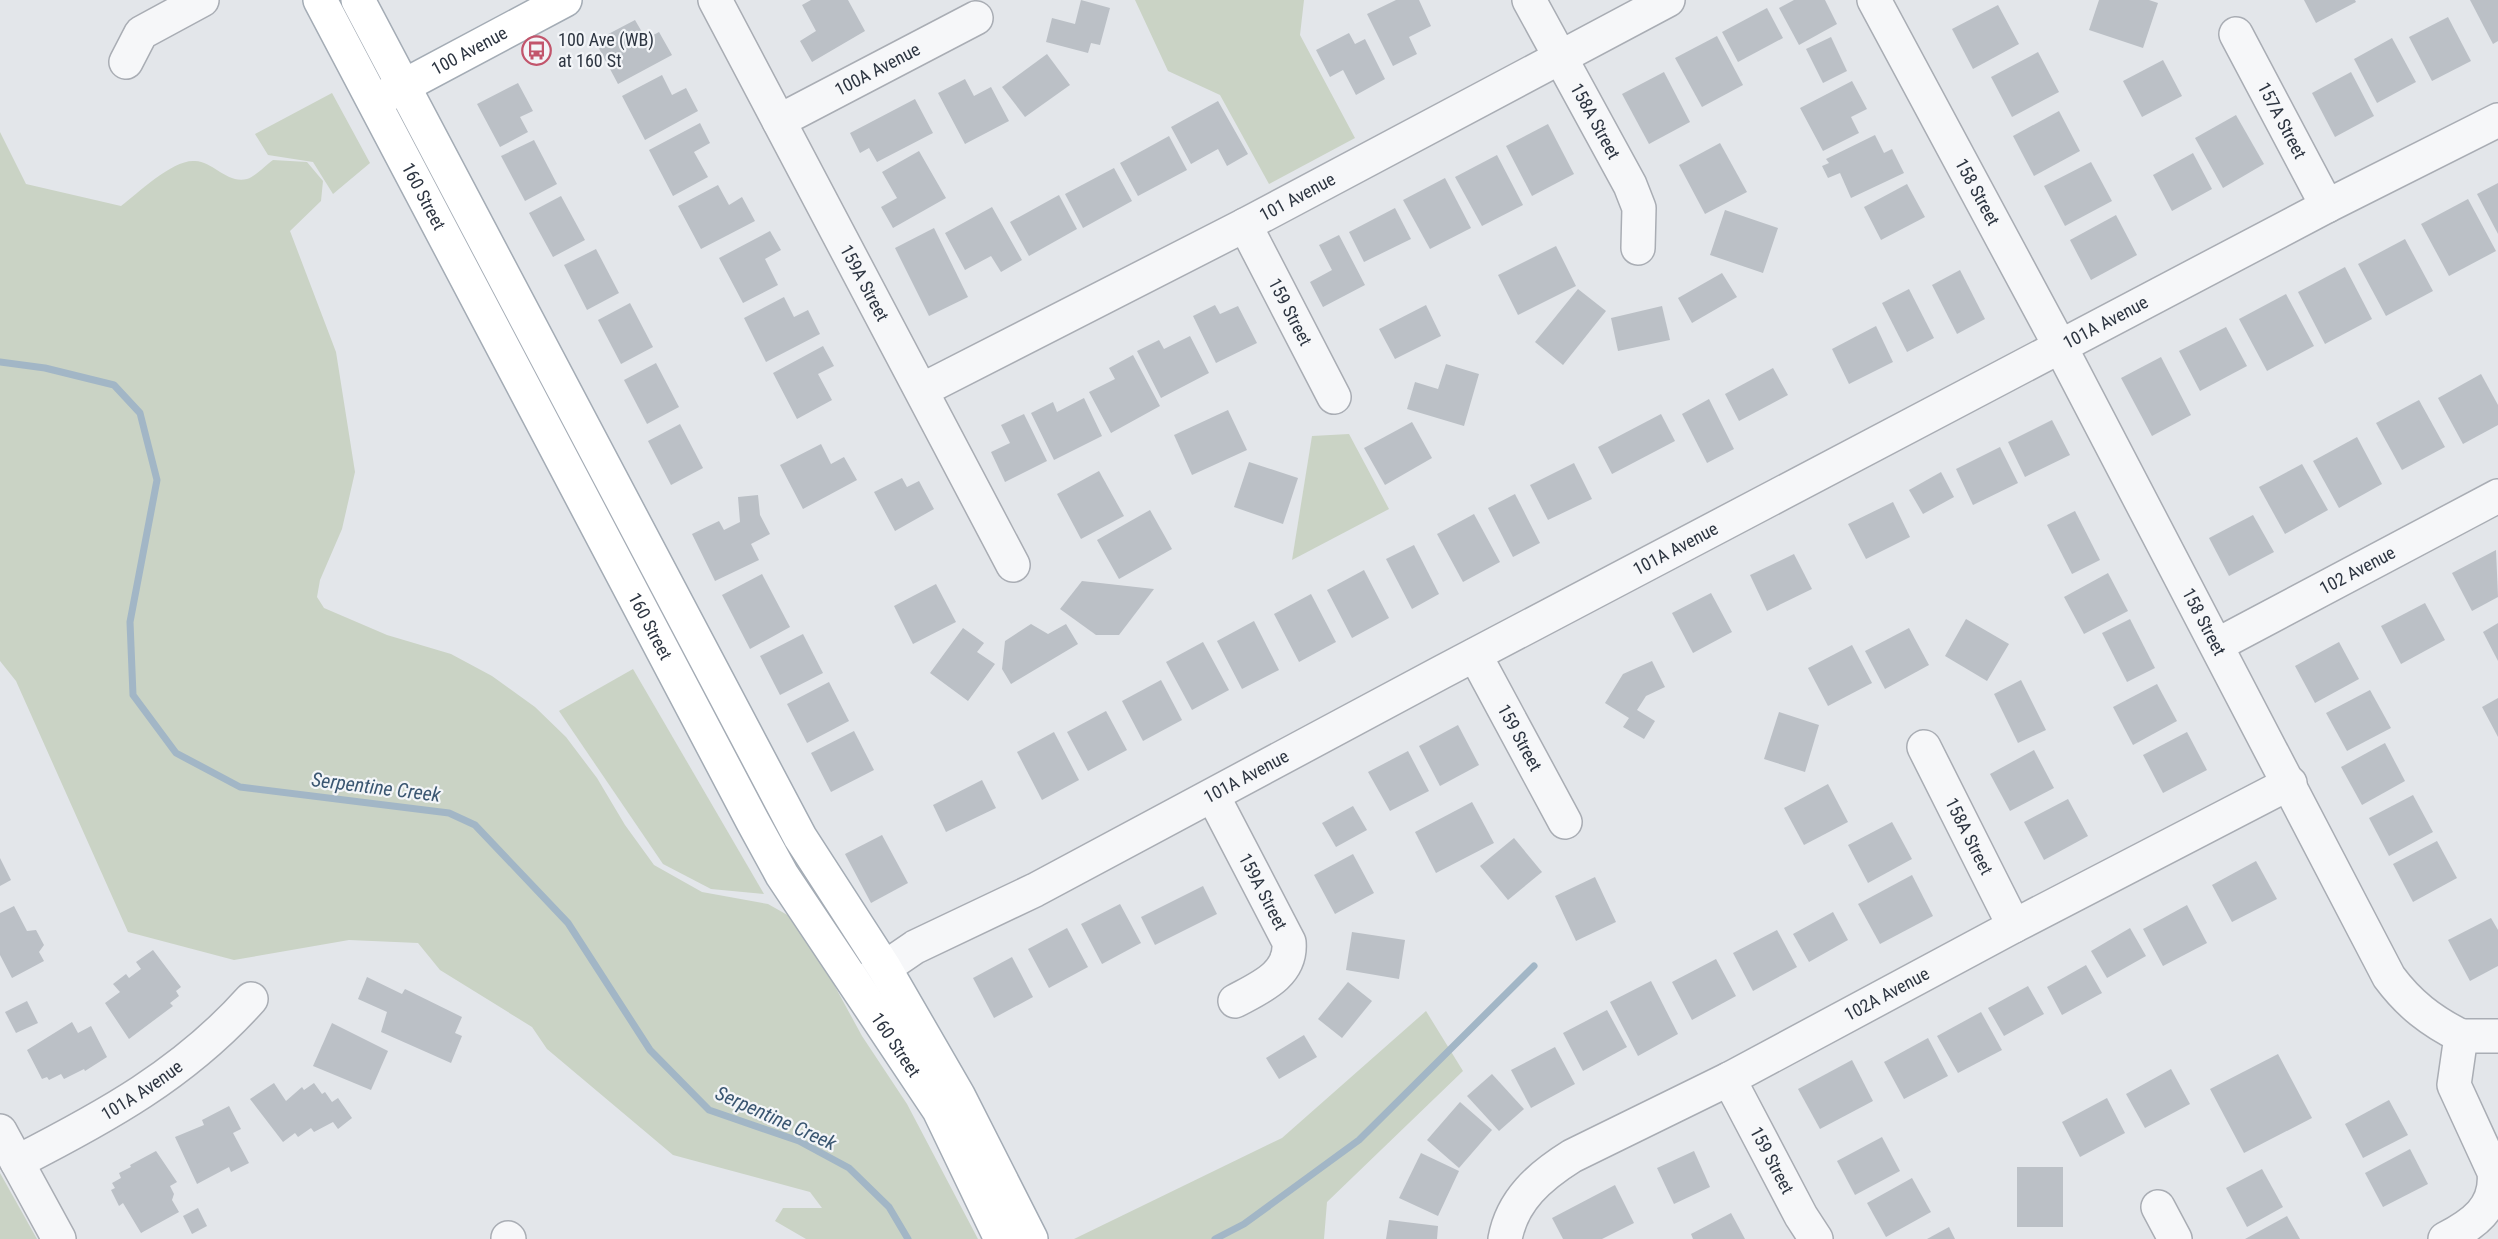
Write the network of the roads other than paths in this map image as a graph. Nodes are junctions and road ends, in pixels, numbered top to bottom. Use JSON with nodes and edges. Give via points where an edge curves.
{"nodes":[{"id":1,"x":202,"y":0,"type":"edge"},
{"id":2,"x":320,"y":0,"type":"edge"},
{"id":3,"x":358,"y":0,"type":"edge"},
{"id":4,"x":565,"y":0,"type":"edge"},
{"id":5,"x":715,"y":0,"type":"edge"},
{"id":6,"x":1529,"y":0,"type":"edge"},
{"id":7,"x":1668,"y":0,"type":"edge"},
{"id":8,"x":1874,"y":0,"type":"edge"},
{"id":9,"x":976,"y":18,"type":"dead end"},
{"id":10,"x":2236,"y":34,"type":"dead end"},
{"id":11,"x":1560,"y":58,"type":"junction"},
{"id":12,"x":126,"y":62,"type":"dead end"},
{"id":13,"x":402,"y":87,"type":"junction"},
{"id":14,"x":373,"y":101,"type":"junction"},
{"id":15,"x":2498,"y":120,"type":"edge"},
{"id":16,"x":779,"y":121,"type":"junction"},
{"id":17,"x":2327,"y":206,"type":"junction"},
{"id":18,"x":1245,"y":225,"type":"junction"},
{"id":19,"x":1638,"y":248,"type":"dead end"},
{"id":20,"x":2061,"y":348,"type":"junction"},
{"id":21,"x":922,"y":390,"type":"junction"},
{"id":22,"x":1334,"y":398,"type":"dead end"},
{"id":23,"x":2498,"y":496,"type":"edge"},
{"id":24,"x":1013,"y":565,"type":"dead end"},
{"id":25,"x":2217,"y":645,"type":"junction"},
{"id":26,"x":1475,"y":655,"type":"junction"},
{"id":27,"x":1924,"y":747,"type":"dead end"},
{"id":28,"x":2290,"y":783,"type":"junction"},
{"id":29,"x":1213,"y":796,"type":"junction"},
{"id":30,"x":1565,"y":822,"type":"dead end"},
{"id":31,"x":2014,"y":926,"type":"junction"},
{"id":32,"x":884,"y":968,"type":"junction"},
{"id":33,"x":857,"y":987,"type":"junction"},
{"id":34,"x":251,"y":999,"type":"dead end"},
{"id":35,"x":1235,"y":1001,"type":"dead end"},
{"id":36,"x":2461,"y":1036,"type":"junction"},
{"id":37,"x":2498,"y":1036,"type":"edge"},
{"id":38,"x":1729,"y":1079,"type":"junction"},
{"id":39,"x":0,"y":1131,"type":"edge"},
{"id":40,"x":17,"y":1162,"type":"junction"},
{"id":41,"x":2158,"y":1207,"type":"dead end"},
{"id":42,"x":2459,"y":1232,"type":"edge"},
{"id":43,"x":1505,"y":1235,"type":"edge"},
{"id":44,"x":59,"y":1239,"type":"edge"},
{"id":45,"x":1001,"y":1239,"type":"edge"},
{"id":46,"x":1031,"y":1239,"type":"edge"},
{"id":47,"x":1816,"y":1239,"type":"edge"},
{"id":48,"x":2175,"y":1239,"type":"edge"}],
"edges":[{"from":1,"to":12,"type":"street","via":[[141,33]]},
{"from":2,"to":14,"type":"main road","name":"160 Street"},
{"from":3,"to":13,"type":"main road","name":"160 Street"},
{"from":4,"to":13,"type":"main road","name":"100 Avenue"},
{"from":5,"to":16,"type":"street","name":"159A Street"},
{"from":6,"to":11,"type":"street","name":"158A Street"},
{"from":7,"to":11,"type":"street","name":"101 Avenue"},
{"from":8,"to":20,"type":"street","name":"158 Street"},
{"from":9,"to":16,"type":"street","name":"100A Avenue"},
{"from":10,"to":17,"type":"street","name":"157A Street"},
{"from":11,"to":18,"type":"street","name":"101 Avenue"},
{"from":11,"to":19,"type":"street","name":"158A Street","via":[[1630,185],[1639,208]]},
{"from":13,"to":14,"type":"main road","name":"100 Avenue"},
{"from":13,"to":32,"type":"main road","name":"160 Street","via":[[800,837]]},
{"from":14,"to":33,"type":"main road","name":"160 Street","via":[[753,822],[782,875]]},
{"from":15,"to":17,"type":"street","name":"101A Avenue"},
{"from":16,"to":21,"type":"street","name":"159A Street"},
{"from":17,"to":20,"type":"street","name":"101A Avenue"},
{"from":18,"to":21,"type":"street","name":"101 Avenue"},
{"from":18,"to":22,"type":"street","name":"159 Street"},
{"from":20,"to":25,"type":"street","name":"158 Street"},
{"from":20,"to":26,"type":"street","name":"101A Avenue"},
{"from":21,"to":24,"type":"street","name":"159A Street"},
{"from":23,"to":25,"type":"street","name":"102 Avenue"},
{"from":25,"to":28,"type":"street","name":"158 Street"},
{"from":26,"to":29,"type":"street","name":"101A Avenue"},
{"from":26,"to":30,"type":"street","name":"159 Street"},
{"from":27,"to":31,"type":"street","name":"158A Street"},
{"from":28,"to":31,"type":"street","name":"102A Avenue"},
{"from":28,"to":36,"type":"street","name":"158 Street","via":[[2389,977],[2415,1008],[2435,1024]]},
{"from":29,"to":32,"type":"street","name":"101A Avenue","via":[[1035,890],[915,947]]},
{"from":29,"to":35,"type":"street","name":"159A Street","via":[[1289,942],[1290,951],[1276,976]]},
{"from":31,"to":38,"type":"street","name":"102A Avenue"},
{"from":32,"to":33,"type":"street","name":"101A Avenue"},
{"from":32,"to":46,"type":"main road","name":"160 Street","via":[[958,1095]]},
{"from":33,"to":45,"type":"main road","name":"160 Street","via":[[939,1110]]},
{"from":34,"to":40,"type":"street","name":"101A Avenue","via":[[222,1032],[137,1096],[107,1116]]},
{"from":36,"to":37,"type":"street"},
{"from":36,"to":42,"type":"street","via":[[2454,1086],[2497,1180],[2491,1206],[2481,1219]]},
{"from":38,"to":43,"type":"street","name":"102A Avenue","via":[[1549,1170],[1530,1187]]},
{"from":38,"to":47,"type":"street","name":"159 Street"},
{"from":39,"to":40,"type":"street"},
{"from":40,"to":44,"type":"street"},
{"from":41,"to":48,"type":"street"}]}
